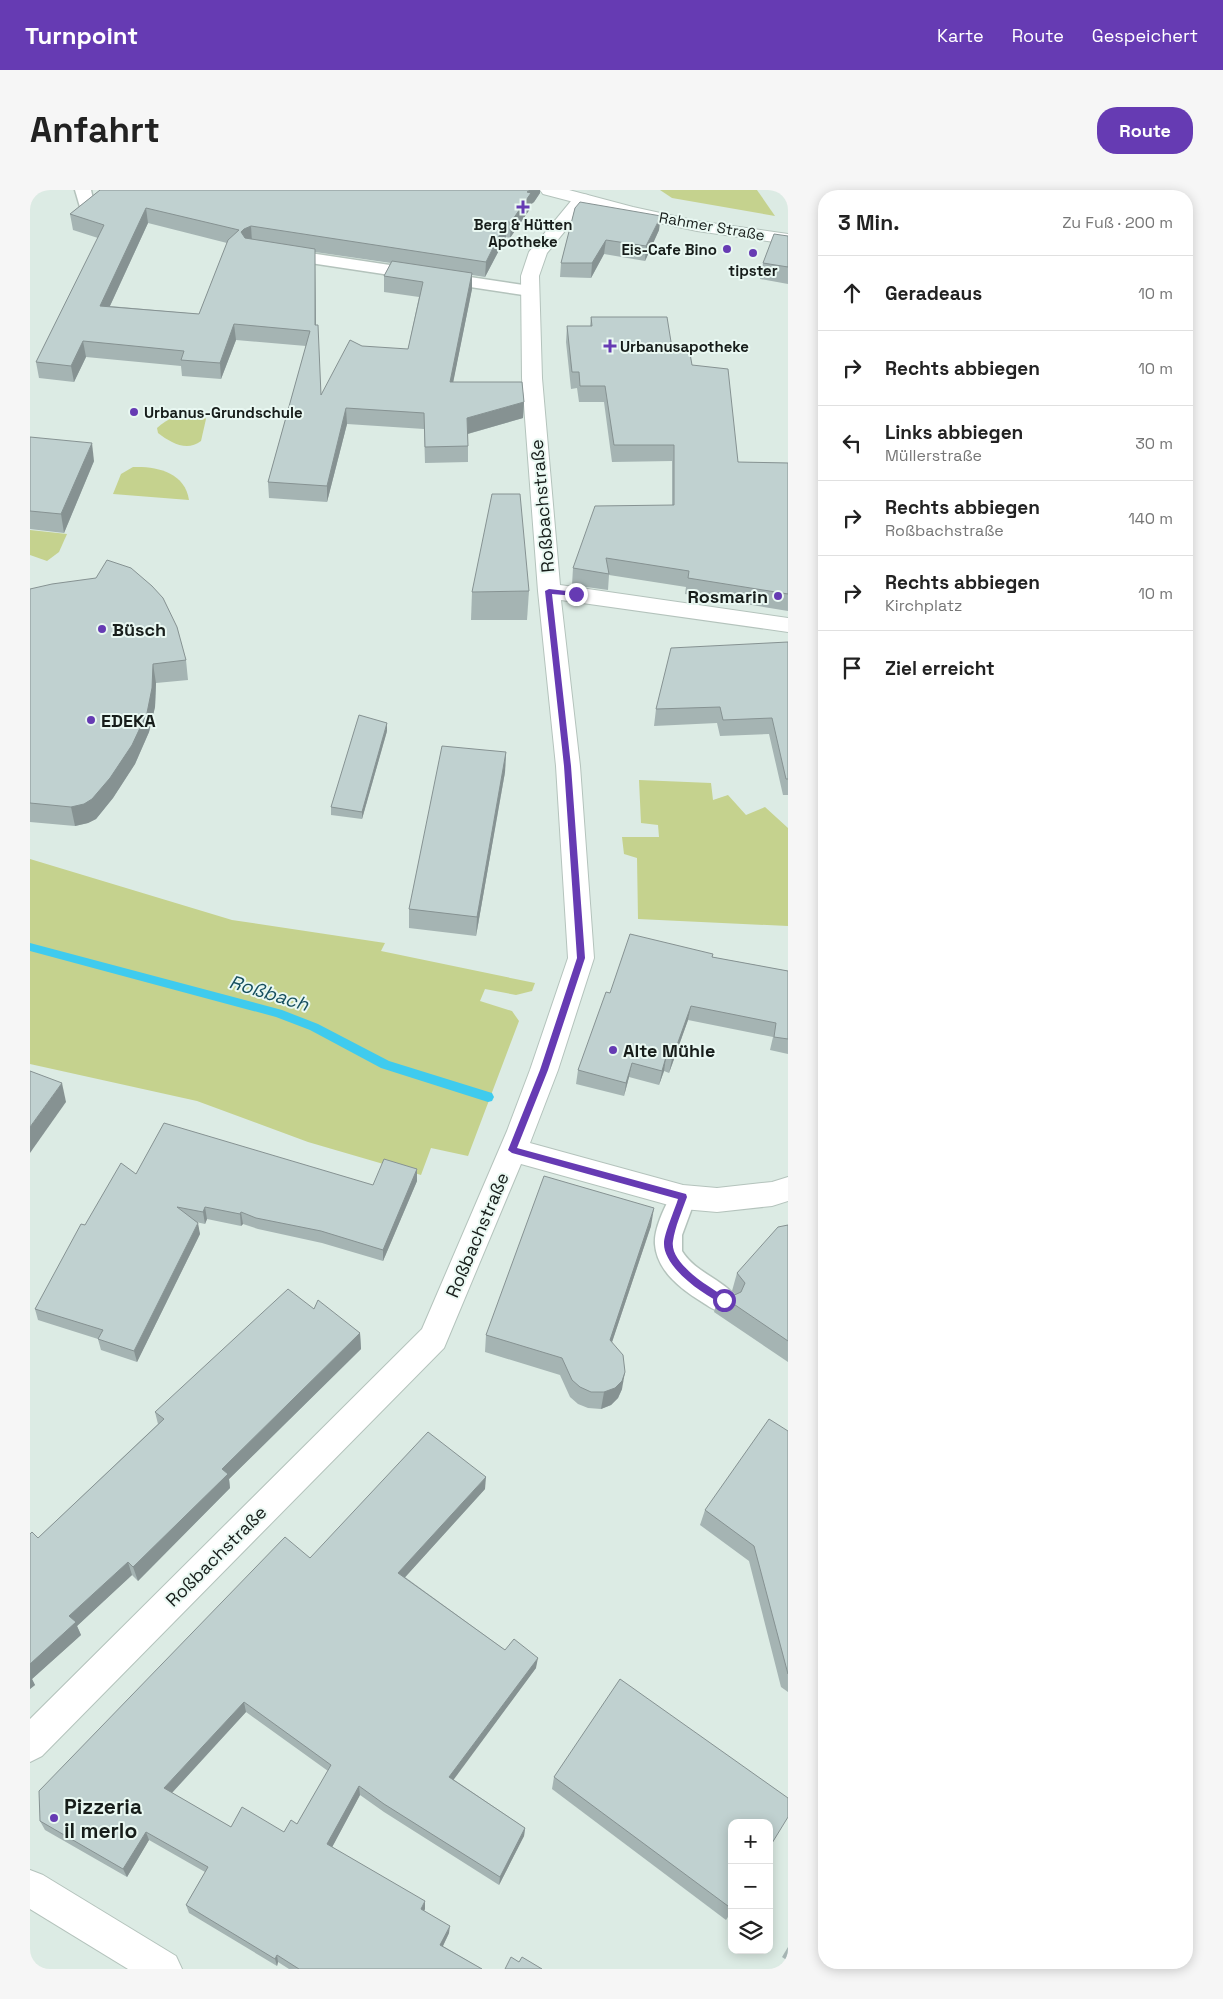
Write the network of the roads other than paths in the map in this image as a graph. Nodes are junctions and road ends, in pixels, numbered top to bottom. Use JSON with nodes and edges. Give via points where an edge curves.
{"nodes":[{"id":1,"x":549,"y":190,"type":"edge"},
{"id":2,"x":598,"y":190,"type":"edge"},
{"id":3,"x":582,"y":199,"type":"junction"},
{"id":4,"x":788,"y":239,"type":"edge"},
{"id":5,"x":272,"y":252,"type":"edge"},
{"id":6,"x":530,"y":291,"type":"junction"},
{"id":7,"x":549,"y":591,"type":"junction"},
{"id":8,"x":788,"y":625,"type":"edge"},
{"id":9,"x":512,"y":1150,"type":"junction"},
{"id":10,"x":788,"y":1189,"type":"edge"},
{"id":11,"x":683,"y":1197,"type":"junction"},
{"id":12,"x":724,"y":1300,"type":"edge"},
{"id":13,"x":30,"y":1744,"type":"edge"},
{"id":14,"x":30,"y":1888,"type":"edge"},
{"id":15,"x":163,"y":1969,"type":"edge"}],
"edges":[{"from":1,"to":3,"type":"street","name":"Rahmer Straße"},
{"from":2,"to":3,"type":"street"},
{"from":3,"to":4,"type":"street","name":"Rahmer Straße","via":[[697,226]]},
{"from":3,"to":6,"type":"street","name":"Roßbachstraße","via":[[538,252],[530,276]]},
{"from":5,"to":6,"type":"lane"},
{"from":6,"to":7,"type":"street","name":"Roßbachstraße","via":[[530,361]]},
{"from":7,"to":8,"type":"street"},
{"from":7,"to":9,"type":"street","name":"Roßbachstraße","via":[[568,766],[581,958],[544,1070]]},
{"from":9,"to":11,"type":"street"},
{"from":9,"to":13,"type":"street","name":"Roßbachstraße","via":[[433,1338]]},
{"from":10,"to":11,"type":"street","via":[[717,1200]]},
{"from":11,"to":12,"type":"lane","via":[[668,1243],[673,1260],[698,1284]]},
{"from":14,"to":15,"type":"street"}]}
